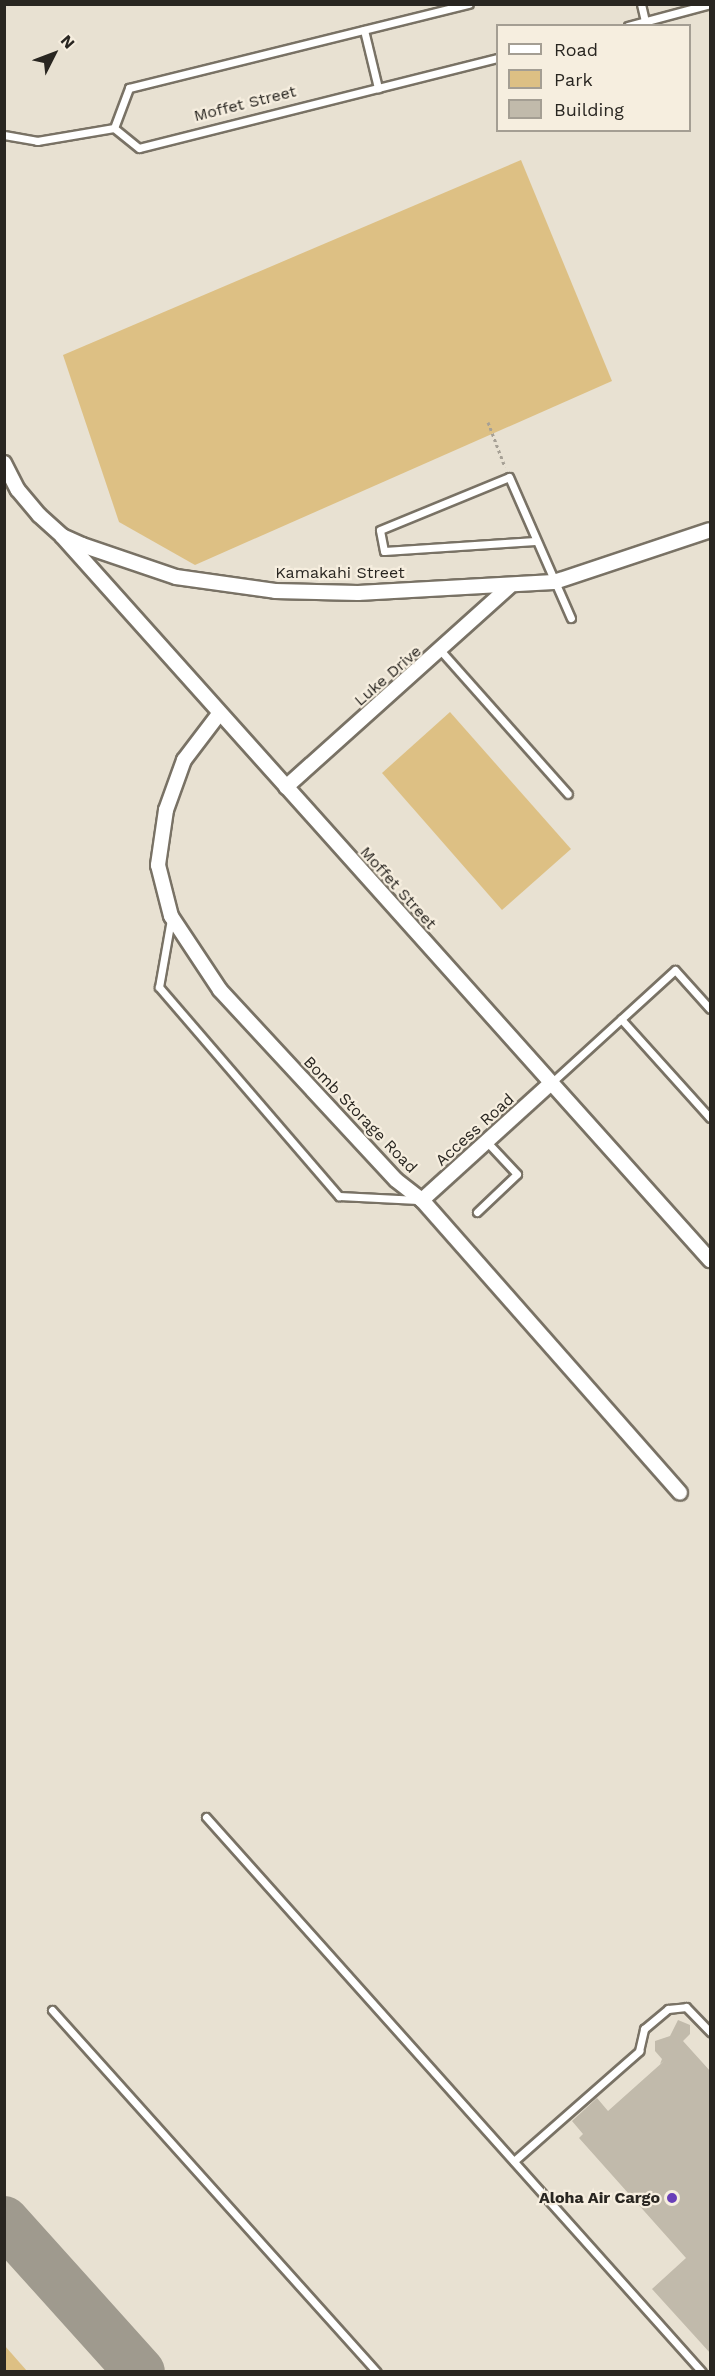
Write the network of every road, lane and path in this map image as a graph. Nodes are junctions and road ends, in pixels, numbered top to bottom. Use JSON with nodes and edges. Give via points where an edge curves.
{"nodes":[{"id":1,"x":469,"y":4,"type":"edge"},
{"id":2,"x":641,"y":4,"type":"edge"},
{"id":3,"x":710,"y":4,"type":"edge"},
{"id":4,"x":698,"y":6,"type":"edge"},
{"id":5,"x":645,"y":21,"type":"junction"},
{"id":6,"x":635,"y":24,"type":"edge"},
{"id":7,"x":364,"y":30,"type":"junction"},
{"id":8,"x":496,"y":58,"type":"edge"},
{"id":9,"x":378,"y":88,"type":"junction"},
{"id":10,"x":114,"y":128,"type":"junction"},
{"id":11,"x":4,"y":135,"type":"edge"},
{"id":12,"x":488,"y":422,"type":"dead end"},
{"id":13,"x":4,"y":463,"type":"edge"},
{"id":14,"x":509,"y":477,"type":"junction"},
{"id":15,"x":711,"y":530,"type":"edge"},
{"id":16,"x":62,"y":536,"type":"junction"},
{"id":17,"x":535,"y":541,"type":"junction"},
{"id":18,"x":554,"y":582,"type":"junction"},
{"id":19,"x":509,"y":587,"type":"junction"},
{"id":20,"x":571,"y":618,"type":"dead end"},
{"id":21,"x":441,"y":651,"type":"junction"},
{"id":22,"x":219,"y":714,"type":"junction"},
{"id":23,"x":286,"y":787,"type":"junction"},
{"id":24,"x":568,"y":794,"type":"dead end"},
{"id":25,"x":171,"y":916,"type":"junction"},
{"id":26,"x":711,"y":1010,"type":"edge"},
{"id":27,"x":621,"y":1019,"type":"junction"},
{"id":28,"x":550,"y":1084,"type":"junction"},
{"id":29,"x":711,"y":1118,"type":"edge"},
{"id":30,"x":487,"y":1142,"type":"junction"},
{"id":31,"x":422,"y":1200,"type":"junction"},
{"id":32,"x":477,"y":1212,"type":"dead end"},
{"id":33,"x":711,"y":1260,"type":"edge"},
{"id":34,"x":680,"y":1493,"type":"dead end"},
{"id":35,"x":206,"y":1817,"type":"dead end"},
{"id":36,"x":52,"y":2010,"type":"dead end"},
{"id":37,"x":711,"y":2032,"type":"edge"},
{"id":38,"x":514,"y":2161,"type":"junction"},
{"id":39,"x":377,"y":2372,"type":"edge"},
{"id":40,"x":702,"y":2372,"type":"edge"}],
"edges":[{"from":1,"to":7,"type":"lane"},
{"from":2,"to":5,"type":"lane"},
{"from":3,"to":4,"type":"lane"},
{"from":4,"to":5,"type":"lane"},
{"from":5,"to":6,"type":"lane"},
{"from":7,"to":9,"type":"lane"},
{"from":7,"to":10,"type":"lane","via":[[129,88]]},
{"from":8,"to":9,"type":"lane","name":"Moffet Street"},
{"from":9,"to":10,"type":"lane","name":"Moffet Street","via":[[139,148]]},
{"from":10,"to":11,"type":"lane","via":[[37,141]]},
{"from":12,"to":14,"type":"path"},
{"from":13,"to":16,"type":"street","name":"Kamakahi Street","via":[[18,490]]},
{"from":14,"to":17,"type":"lane"},
{"from":14,"to":17,"type":"lane","via":[[380,530],[384,551]]},
{"from":15,"to":18,"type":"street","name":"Kamakahi Street"},
{"from":16,"to":19,"type":"street","name":"Kamakahi Street","via":[[96,552],[176,577],[275,591],[358,593]]},
{"from":16,"to":22,"type":"street","name":"Moffet Street"},
{"from":17,"to":18,"type":"lane"},
{"from":18,"to":19,"type":"street","name":"Kamakahi Street"},
{"from":18,"to":20,"type":"lane"},
{"from":19,"to":21,"type":"street","name":"Luke Drive"},
{"from":21,"to":23,"type":"street","name":"Luke Drive"},
{"from":21,"to":24,"type":"lane"},
{"from":22,"to":23,"type":"street","name":"Moffet Street"},
{"from":22,"to":25,"type":"street","name":"Bomb Storage Road","via":[[184,760],[166,810],[158,865]]},
{"from":23,"to":28,"type":"street","name":"Moffet Street"},
{"from":25,"to":31,"type":"street","name":"Bomb Storage Road","via":[[220,990],[396,1180]]},
{"from":25,"to":31,"type":"lane","via":[[159,987],[339,1196]]},
{"from":26,"to":27,"type":"lane","via":[[675,970]]},
{"from":27,"to":28,"type":"lane"},
{"from":27,"to":29,"type":"lane"},
{"from":28,"to":30,"type":"street","name":"Access Road"},
{"from":28,"to":33,"type":"street","name":"Moffet Street"},
{"from":30,"to":31,"type":"street","name":"Access Road"},
{"from":30,"to":32,"type":"lane","via":[[517,1174]]},
{"from":31,"to":34,"type":"street","name":"Bomb Storage Road"},
{"from":35,"to":38,"type":"lane"},
{"from":36,"to":39,"type":"lane"},
{"from":37,"to":38,"type":"lane","via":[[686,2007],[668,2009],[644,2029],[639,2051]]},
{"from":38,"to":40,"type":"lane"}]}
